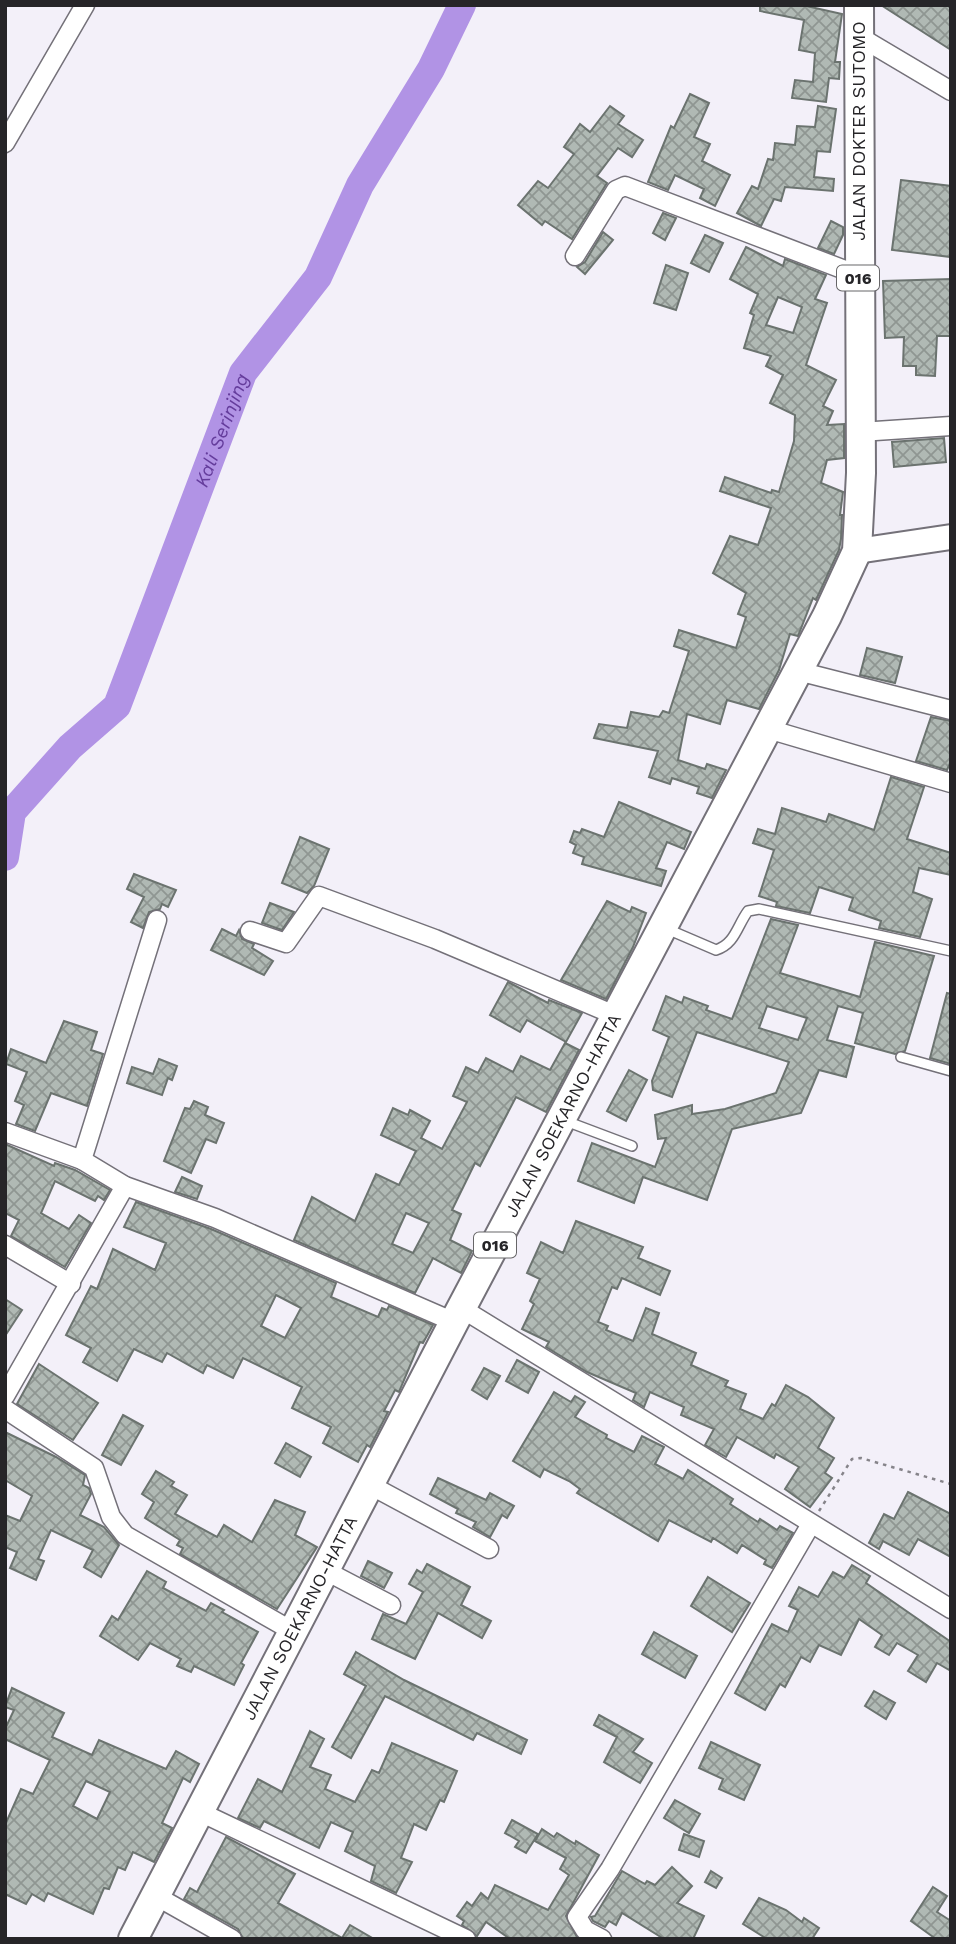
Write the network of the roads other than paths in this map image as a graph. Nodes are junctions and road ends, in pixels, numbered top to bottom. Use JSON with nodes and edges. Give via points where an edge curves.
{"nodes":[{"id":1,"x":85,"y":5,"type":"edge"},
{"id":2,"x":859,"y":5,"type":"edge"},
{"id":3,"x":860,"y":37,"type":"junction"},
{"id":4,"x":951,"y":91,"type":"edge"},
{"id":5,"x":5,"y":143,"type":"edge"},
{"id":6,"x":575,"y":256,"type":"dead end"},
{"id":7,"x":858,"y":275,"type":"junction"},
{"id":8,"x":951,"y":426,"type":"edge"},
{"id":9,"x":860,"y":432,"type":"junction"},
{"id":10,"x":951,"y":537,"type":"edge"},
{"id":11,"x":857,"y":551,"type":"junction"},
{"id":12,"x":798,"y":671,"type":"junction"},
{"id":13,"x":951,"y":710,"type":"edge"},
{"id":14,"x":785,"y":735,"type":"junction"},
{"id":15,"x":951,"y":783,"type":"edge"},
{"id":16,"x":157,"y":920,"type":"dead end"},
{"id":17,"x":663,"y":927,"type":"junction"},
{"id":18,"x":250,"y":931,"type":"dead end"},
{"id":19,"x":951,"y":951,"type":"edge"},
{"id":20,"x":617,"y":1016,"type":"junction"},
{"id":21,"x":901,"y":1057,"type":"dead end"},
{"id":22,"x":951,"y":1071,"type":"edge"},
{"id":23,"x":562,"y":1120,"type":"junction"},
{"id":24,"x":5,"y":1132,"type":"edge"},
{"id":25,"x":632,"y":1146,"type":"dead end"},
{"id":26,"x":82,"y":1160,"type":"junction"},
{"id":27,"x":125,"y":1186,"type":"junction"},
{"id":28,"x":5,"y":1245,"type":"edge"},
{"id":29,"x":71,"y":1284,"type":"junction"},
{"id":30,"x":458,"y":1315,"type":"junction"},
{"id":31,"x":5,"y":1396,"type":"edge"},
{"id":32,"x":5,"y":1409,"type":"edge"},
{"id":33,"x":370,"y":1485,"type":"junction"},
{"id":34,"x":811,"y":1524,"type":"junction"},
{"id":35,"x":489,"y":1549,"type":"dead end"},
{"id":36,"x":337,"y":1577,"type":"junction"},
{"id":37,"x":391,"y":1605,"type":"dead end"},
{"id":38,"x":951,"y":1609,"type":"edge"},
{"id":39,"x":294,"y":1632,"type":"junction"},
{"id":40,"x":200,"y":1812,"type":"junction"},
{"id":41,"x":156,"y":1896,"type":"junction"},
{"id":42,"x":133,"y":1939,"type":"edge"},
{"id":43,"x":232,"y":1939,"type":"edge"},
{"id":44,"x":466,"y":1939,"type":"edge"},
{"id":45,"x":601,"y":1939,"type":"edge"}],
"edges":[{"from":1,"to":5,"type":"street"},
{"from":2,"to":3,"type":"main road","name":"JALAN DOKTER SUTOMO","number":"016"},
{"from":3,"to":4,"type":"street"},
{"from":3,"to":7,"type":"main road","name":"JALAN DOKTER SUTOMO","number":"016"},
{"from":6,"to":7,"type":"street","via":[[616,190],[625,186]]},
{"from":7,"to":9,"type":"main road","name":"JALAN DOKTER SUTOMO","number":"016"},
{"from":8,"to":9,"type":"street"},
{"from":9,"to":11,"type":"main road","name":"JALAN DOKTER SUTOMO","number":"016"},
{"from":10,"to":11,"type":"main road"},
{"from":11,"to":12,"type":"main road","name":"JALAN SOEKARNO-HATTA","number":"016"},
{"from":12,"to":13,"type":"street"},
{"from":12,"to":14,"type":"main road","name":"JALAN SOEKARNO-HATTA","number":"016"},
{"from":14,"to":15,"type":"street"},
{"from":14,"to":17,"type":"main road","name":"JALAN SOEKARNO-HATTA","number":"016"},
{"from":16,"to":26,"type":"street"},
{"from":17,"to":19,"type":"lane","via":[[716,950],[730,941],[748,911],[759,909]]},
{"from":17,"to":20,"type":"main road","name":"JALAN SOEKARNO-HATTA","number":"016"},
{"from":18,"to":20,"type":"street","via":[[286,943],[319,896]]},
{"from":20,"to":23,"type":"main road","name":"JALAN SOEKARNO-HATTA","number":"016"},
{"from":21,"to":22,"type":"lane"},
{"from":23,"to":25,"type":"lane"},
{"from":23,"to":30,"type":"main road","name":"JALAN SOEKARNO-HATTA","number":"016"},
{"from":24,"to":26,"type":"street"},
{"from":26,"to":27,"type":"street"},
{"from":27,"to":29,"type":"street"},
{"from":27,"to":30,"type":"street"},
{"from":28,"to":29,"type":"street"},
{"from":29,"to":31,"type":"street"},
{"from":30,"to":33,"type":"main road","name":"JALAN SOEKARNO-HATTA","number":"016"},
{"from":30,"to":34,"type":"street"},
{"from":32,"to":39,"type":"street","via":[[94,1468],[111,1517],[125,1535]]},
{"from":33,"to":35,"type":"street"},
{"from":33,"to":36,"type":"main road","name":"JALAN SOEKARNO-HATTA","number":"016"},
{"from":34,"to":38,"type":"street"},
{"from":34,"to":45,"type":"street","via":[[610,1870],[577,1917],[585,1930]]},
{"from":36,"to":37,"type":"street"},
{"from":36,"to":39,"type":"main road","name":"JALAN SOEKARNO-HATTA","number":"016"},
{"from":39,"to":40,"type":"main road","name":"JALAN SOEKARNO-HATTA","number":"016"},
{"from":40,"to":41,"type":"main road","name":"JALAN SOEKARNO-HATTA","number":"016"},
{"from":40,"to":44,"type":"street"},
{"from":41,"to":42,"type":"main road","name":"JALAN SOEKARNO-HATTA","number":"016"},
{"from":41,"to":43,"type":"street"}]}
